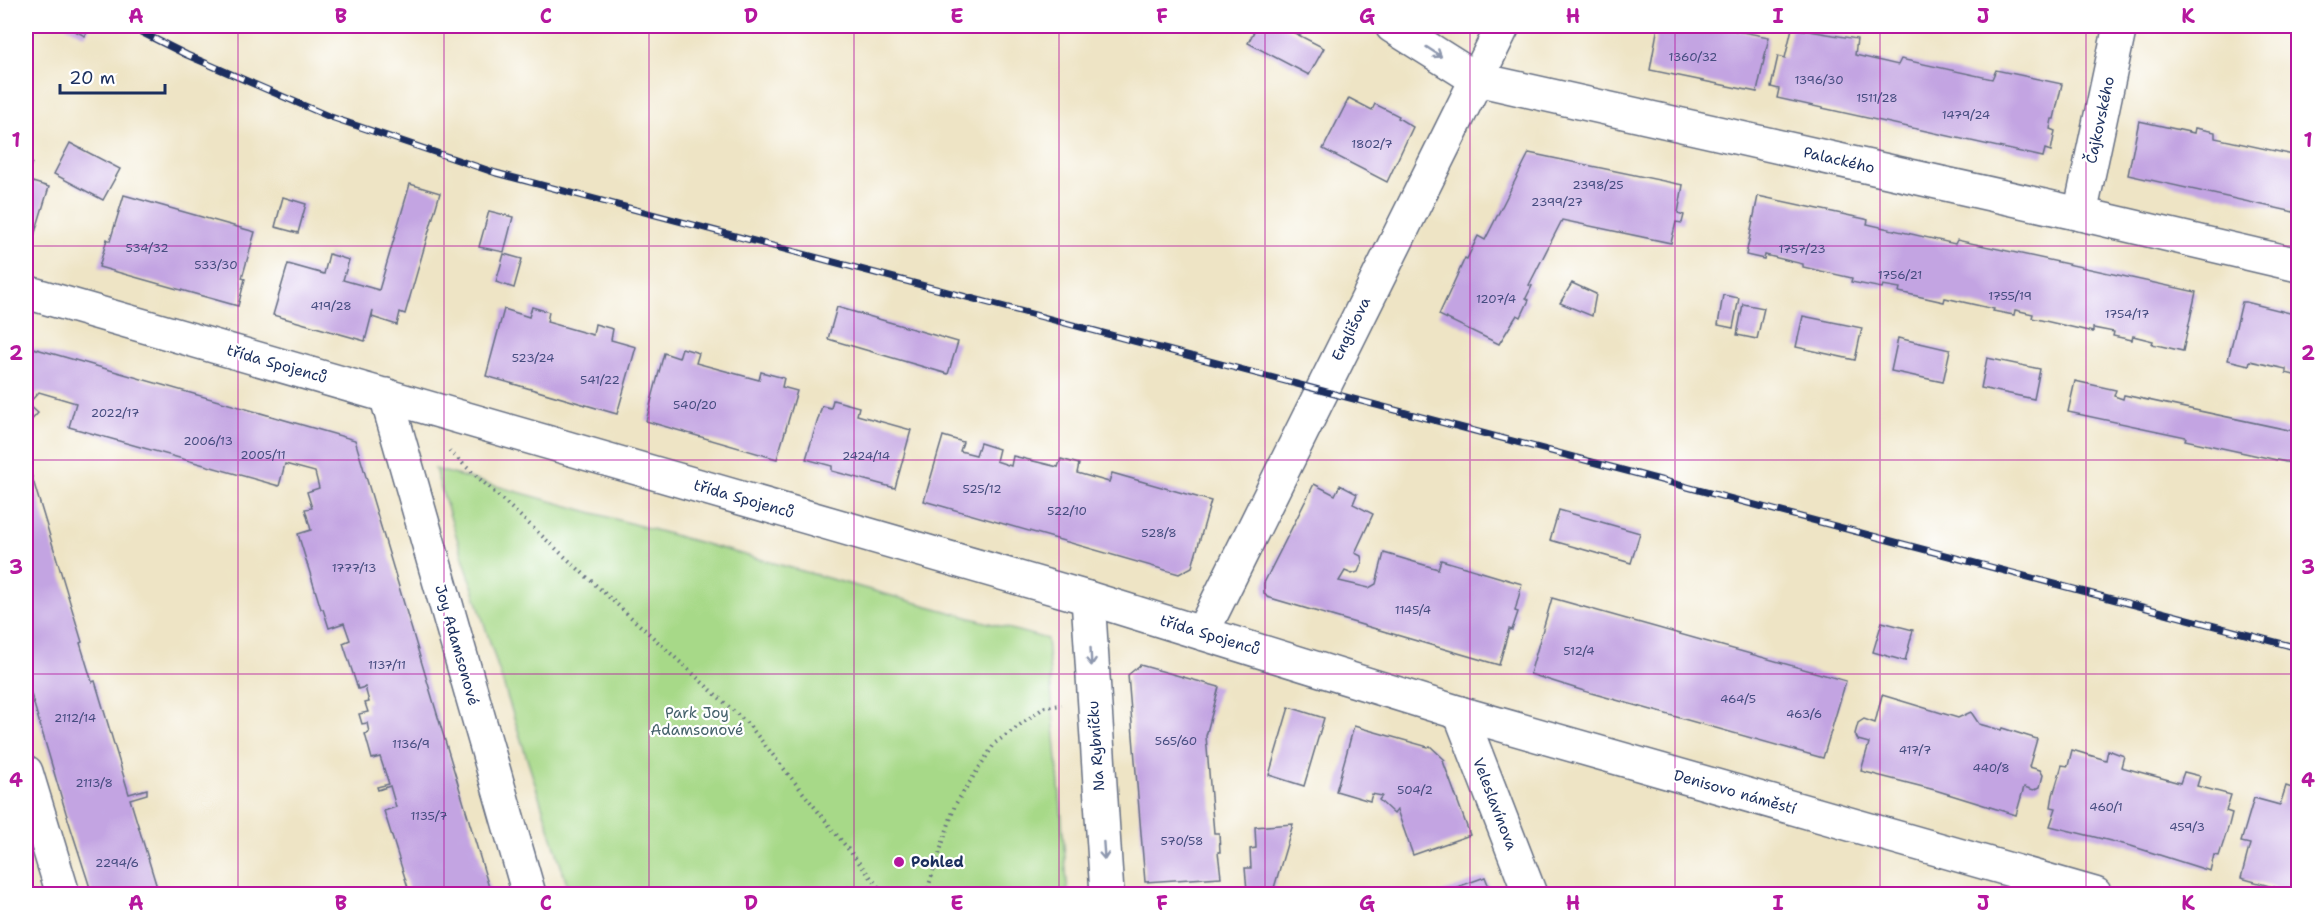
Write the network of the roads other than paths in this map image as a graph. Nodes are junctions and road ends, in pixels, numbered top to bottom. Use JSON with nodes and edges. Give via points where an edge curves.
{"nodes":[{"id":1,"x":1392,"y":26,"type":"edge"},
{"id":2,"x":1503,"y":26,"type":"edge"},
{"id":3,"x":2120,"y":26,"type":"edge"},
{"id":4,"x":1476,"y":79,"type":"junction"},
{"id":5,"x":2080,"y":214,"type":"junction"},
{"id":6,"x":2298,"y":265,"type":"edge"},
{"id":7,"x":28,"y":296,"type":"edge"},
{"id":8,"x":386,"y":395,"type":"junction"},
{"id":9,"x":1088,"y":598,"type":"junction"},
{"id":10,"x":1202,"y":633,"type":"junction"},
{"id":11,"x":1460,"y":713,"type":"junction"},
{"id":12,"x":26,"y":772,"type":"edge"},
{"id":13,"x":63,"y":894,"type":"edge"},
{"id":14,"x":529,"y":894,"type":"edge"},
{"id":15,"x":1107,"y":894,"type":"edge"},
{"id":16,"x":1530,"y":894,"type":"edge"},
{"id":17,"x":2095,"y":894,"type":"edge"}],
"edges":[{"from":1,"to":4,"type":"street","name":"Palackého","one_way":true},
{"from":2,"to":4,"type":"street","name":"Englišova"},
{"from":3,"to":5,"type":"street","name":"Čajkovského"},
{"from":4,"to":5,"type":"street","name":"Palackého"},
{"from":4,"to":10,"type":"street","name":"Englišova"},
{"from":5,"to":6,"type":"street","name":"Palackého"},
{"from":7,"to":8,"type":"street","name":"třída Spojenců"},
{"from":8,"to":9,"type":"street","name":"třída Spojenců"},
{"from":8,"to":14,"type":"street","name":"Joy Adamsonové"},
{"from":9,"to":10,"type":"street","name":"třída Spojenců"},
{"from":9,"to":15,"type":"street","name":"Na Rybníčku","one_way":true},
{"from":10,"to":11,"type":"street","name":"třída Spojenců"},
{"from":11,"to":16,"type":"street","name":"Veleslavínova"},
{"from":11,"to":17,"type":"street","name":"Denisovo náměstí"},
{"from":12,"to":13,"type":"street"}]}
